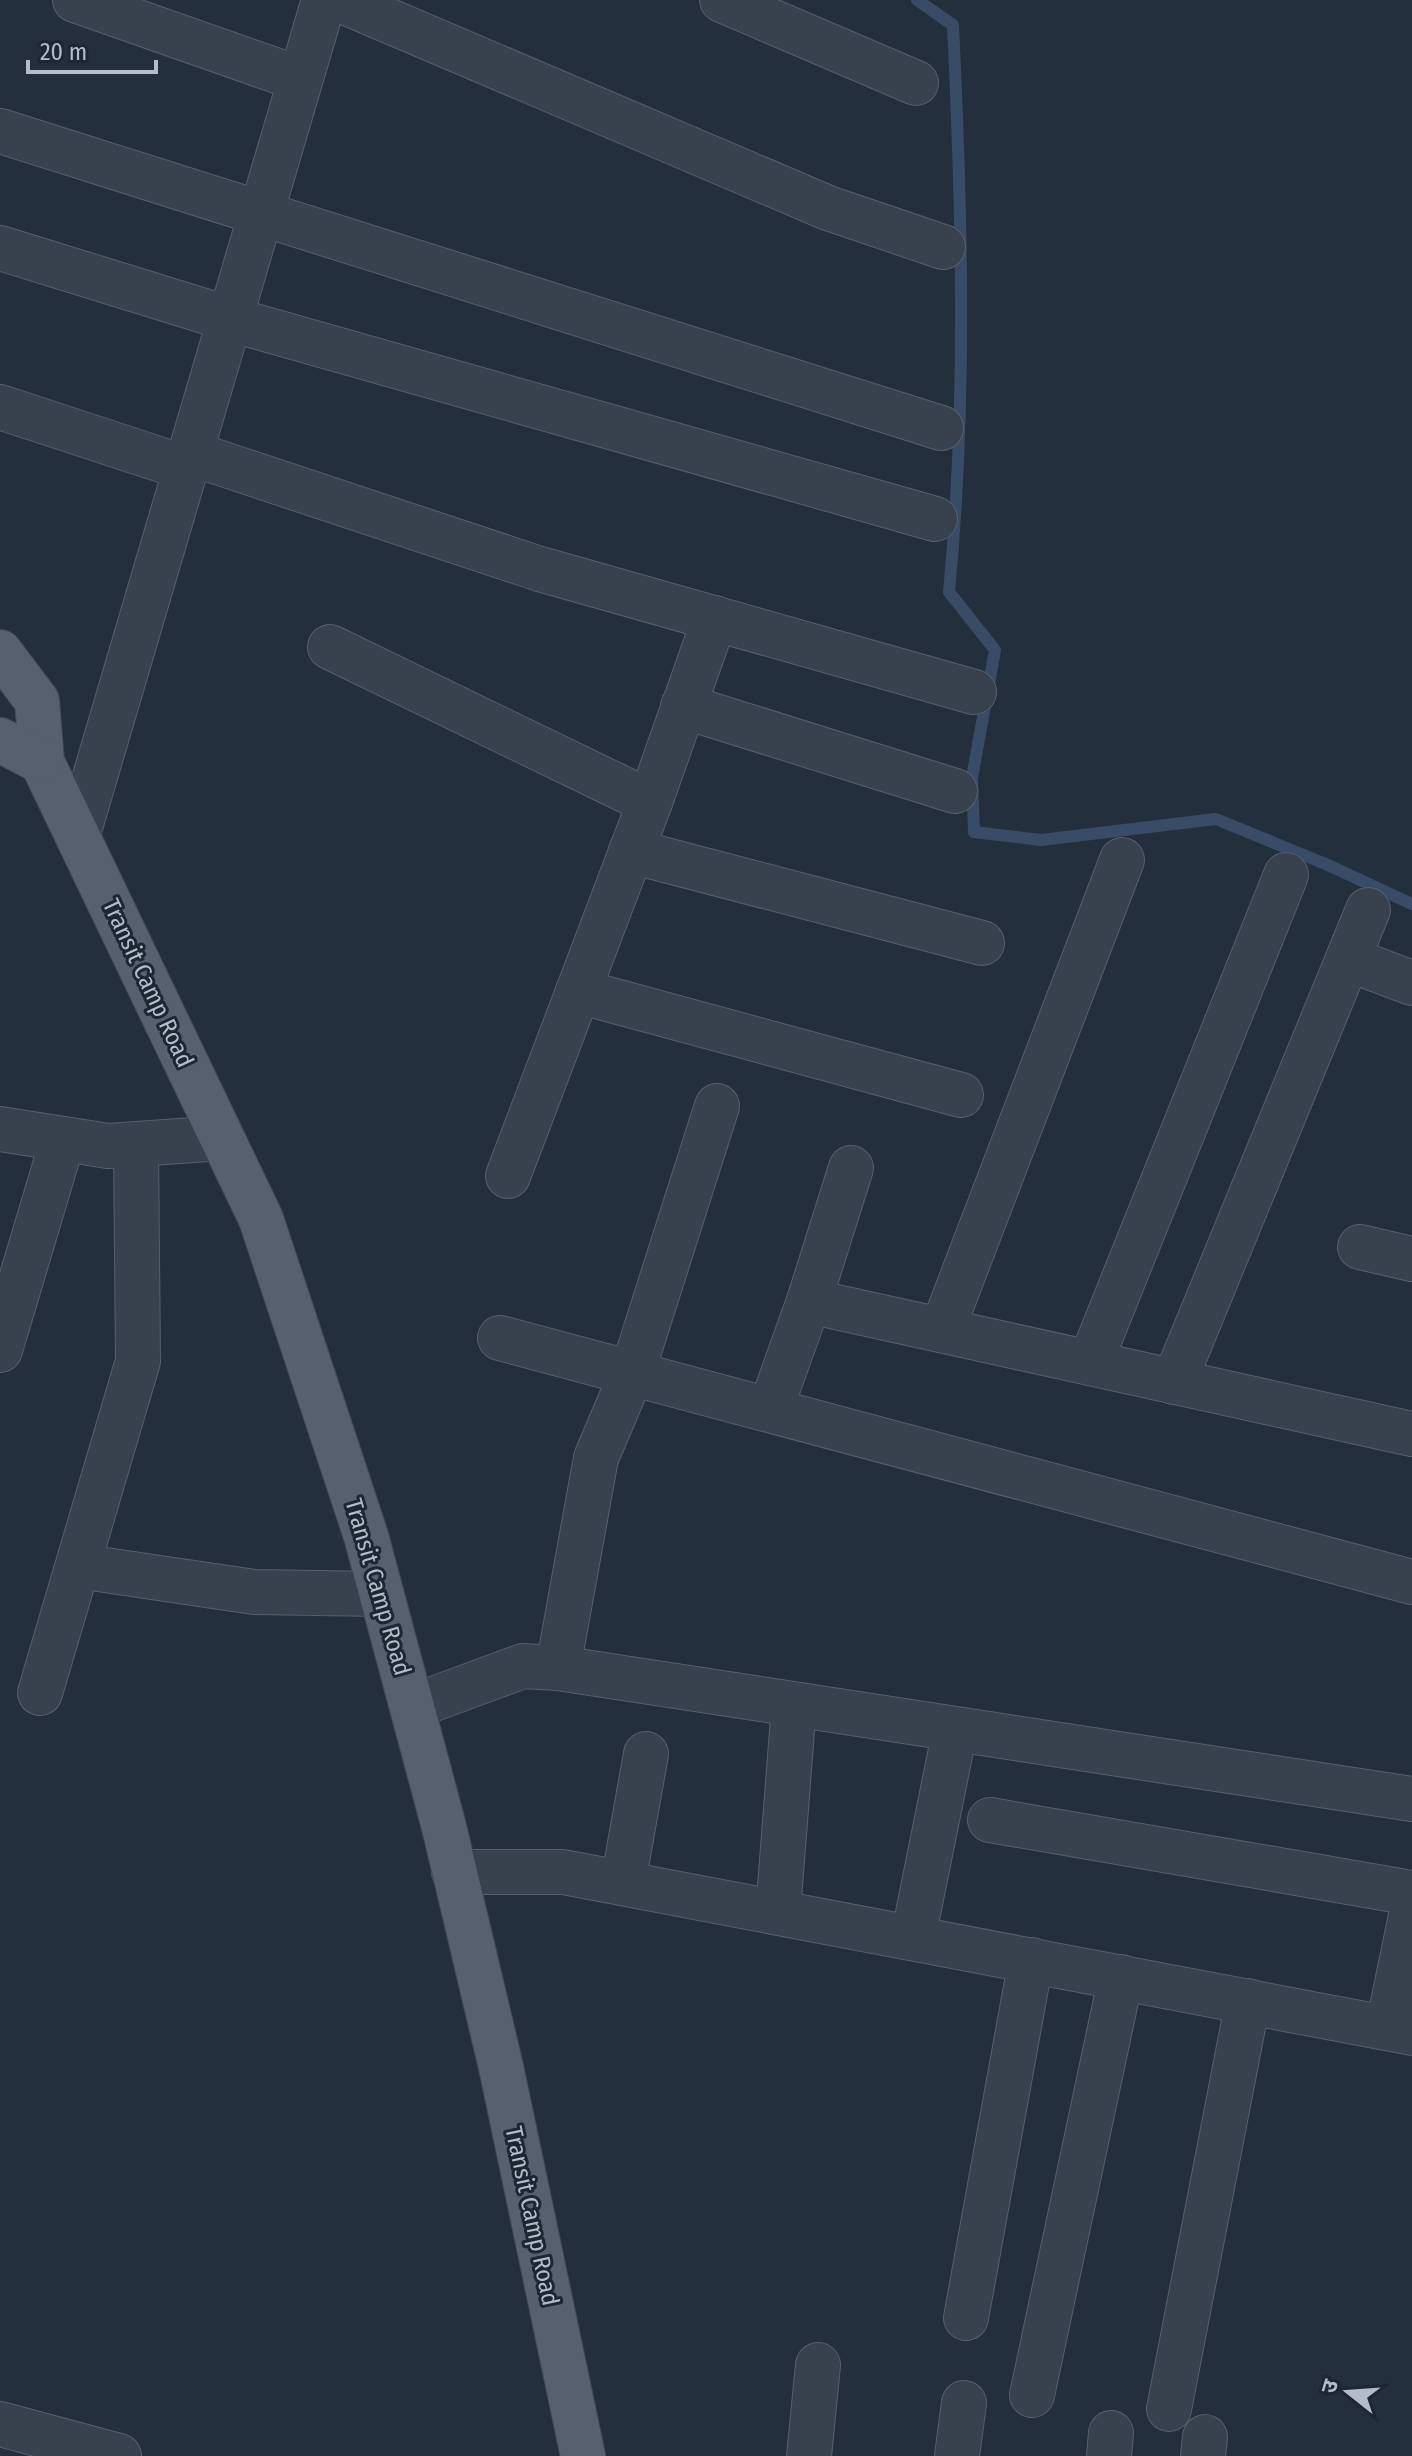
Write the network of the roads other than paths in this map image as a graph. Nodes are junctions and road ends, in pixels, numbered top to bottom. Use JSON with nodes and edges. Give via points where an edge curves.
{"nodes":[{"id":1,"x":75,"y":0,"type":"edge"},
{"id":2,"x":324,"y":0,"type":"edge"},
{"id":3,"x":340,"y":0,"type":"edge"},
{"id":4,"x":722,"y":0,"type":"edge"},
{"id":5,"x":300,"y":79,"type":"junction"},
{"id":6,"x":916,"y":83,"type":"dead end"},
{"id":7,"x":0,"y":131,"type":"edge"},
{"id":8,"x":260,"y":215,"type":"junction"},
{"id":9,"x":943,"y":247,"type":"dead end"},
{"id":10,"x":0,"y":248,"type":"edge"},
{"id":11,"x":230,"y":319,"type":"junction"},
{"id":12,"x":0,"y":407,"type":"edge"},
{"id":13,"x":941,"y":428,"type":"dead end"},
{"id":14,"x":188,"y":460,"type":"junction"},
{"id":15,"x":935,"y":519,"type":"dead end"},
{"id":16,"x":715,"y":618,"type":"junction"},
{"id":17,"x":330,"y":647,"type":"dead end"},
{"id":18,"x":0,"y":652,"type":"edge"},
{"id":19,"x":974,"y":692,"type":"dead end"},
{"id":20,"x":683,"y":706,"type":"junction"},
{"id":21,"x":0,"y":740,"type":"edge"},
{"id":22,"x":42,"y":762,"type":"junction"},
{"id":23,"x":955,"y":791,"type":"dead end"},
{"id":24,"x":650,"y":802,"type":"junction"},
{"id":25,"x":78,"y":834,"type":"junction"},
{"id":26,"x":631,"y":851,"type":"junction"},
{"id":27,"x":1122,"y":860,"type":"dead end"},
{"id":28,"x":1286,"y":875,"type":"dead end"},
{"id":29,"x":1368,"y":910,"type":"dead end"},
{"id":30,"x":982,"y":943,"type":"dead end"},
{"id":31,"x":1348,"y":959,"type":"junction"},
{"id":32,"x":1412,"y":983,"type":"edge"},
{"id":33,"x":578,"y":991,"type":"junction"},
{"id":34,"x":961,"y":1095,"type":"dead end"},
{"id":35,"x":717,"y":1106,"type":"dead end"},
{"id":36,"x":0,"y":1129,"type":"edge"},
{"id":37,"x":222,"y":1138,"type":"junction"},
{"id":38,"x":63,"y":1139,"type":"junction"},
{"id":39,"x":136,"y":1144,"type":"junction"},
{"id":40,"x":851,"y":1168,"type":"dead end"},
{"id":41,"x":508,"y":1176,"type":"dead end"},
{"id":42,"x":1360,"y":1247,"type":"dead end"},
{"id":43,"x":1412,"y":1259,"type":"edge"},
{"id":44,"x":809,"y":1301,"type":"junction"},
{"id":45,"x":942,"y":1330,"type":"junction"},
{"id":46,"x":500,"y":1338,"type":"dead end"},
{"id":47,"x":0,"y":1350,"type":"edge"},
{"id":48,"x":1090,"y":1363,"type":"junction"},
{"id":49,"x":632,"y":1373,"type":"junction"},
{"id":50,"x":1174,"y":1382,"type":"junction"},
{"id":51,"x":770,"y":1410,"type":"junction"},
{"id":52,"x":1412,"y":1434,"type":"edge"},
{"id":53,"x":78,"y":1566,"type":"junction"},
{"id":54,"x":1412,"y":1582,"type":"edge"},
{"id":55,"x":381,"y":1594,"type":"junction"},
{"id":56,"x":558,"y":1668,"type":"junction"},
{"id":57,"x":40,"y":1693,"type":"dead end"},
{"id":58,"x":794,"y":1705,"type":"junction"},
{"id":59,"x":412,"y":1707,"type":"junction"},
{"id":60,"x":955,"y":1730,"type":"junction"},
{"id":61,"x":646,"y":1754,"type":"dead end"},
{"id":62,"x":1412,"y":1799,"type":"edge"},
{"id":63,"x":990,"y":1820,"type":"dead end"},
{"id":64,"x":454,"y":1872,"type":"junction"},
{"id":65,"x":623,"y":1883,"type":"junction"},
{"id":66,"x":1412,"y":1893,"type":"edge"},
{"id":67,"x":1412,"y":1911,"type":"edge"},
{"id":68,"x":778,"y":1912,"type":"junction"},
{"id":69,"x":913,"y":1938,"type":"junction"},
{"id":70,"x":1031,"y":1960,"type":"junction"},
{"id":71,"x":1121,"y":1977,"type":"junction"},
{"id":72,"x":1248,"y":2001,"type":"junction"},
{"id":73,"x":1400,"y":2030,"type":"edge"},
{"id":74,"x":966,"y":2318,"type":"dead end"},
{"id":75,"x":818,"y":2365,"type":"dead end"},
{"id":76,"x":1032,"y":2395,"type":"dead end"},
{"id":77,"x":964,"y":2403,"type":"dead end"},
{"id":78,"x":1169,"y":2409,"type":"dead end"},
{"id":79,"x":0,"y":2424,"type":"edge"},
{"id":80,"x":119,"y":2456,"type":"edge"},
{"id":81,"x":583,"y":2456,"type":"edge"},
{"id":82,"x":809,"y":2456,"type":"edge"},
{"id":83,"x":957,"y":2456,"type":"edge"}],
"edges":[{"from":1,"to":5,"type":"street"},
{"from":2,"to":5,"type":"street"},
{"from":3,"to":9,"type":"street","via":[[828,208]]},
{"from":4,"to":6,"type":"street"},
{"from":5,"to":8,"type":"street"},
{"from":7,"to":8,"type":"street"},
{"from":8,"to":11,"type":"street"},
{"from":8,"to":13,"type":"street"},
{"from":10,"to":11,"type":"street"},
{"from":11,"to":14,"type":"street"},
{"from":11,"to":15,"type":"street"},
{"from":12,"to":14,"type":"street"},
{"from":14,"to":16,"type":"street"},
{"from":14,"to":25,"type":"street"},
{"from":16,"to":19,"type":"street"},
{"from":16,"to":20,"type":"street"},
{"from":17,"to":24,"type":"street"},
{"from":18,"to":22,"type":"main road","name":"Transit Camp Road","via":[[37,701]]},
{"from":20,"to":23,"type":"street"},
{"from":20,"to":24,"type":"street"},
{"from":21,"to":22,"type":"main road"},
{"from":22,"to":25,"type":"main road","name":"Transit Camp Road"},
{"from":24,"to":26,"type":"street"},
{"from":25,"to":37,"type":"main road","name":"Transit Camp Road"},
{"from":26,"to":30,"type":"street"},
{"from":26,"to":33,"type":"street"},
{"from":27,"to":45,"type":"street"},
{"from":28,"to":48,"type":"street"},
{"from":29,"to":31,"type":"street"},
{"from":31,"to":32,"type":"street"},
{"from":31,"to":50,"type":"street"},
{"from":33,"to":34,"type":"street"},
{"from":33,"to":41,"type":"street"},
{"from":35,"to":49,"type":"street"},
{"from":36,"to":38,"type":"street"},
{"from":37,"to":39,"type":"street"},
{"from":37,"to":55,"type":"main road","name":"Transit Camp Road","via":[[261,1219]]},
{"from":38,"to":39,"type":"street"},
{"from":38,"to":47,"type":"street"},
{"from":39,"to":53,"type":"street","via":[[138,1361]]},
{"from":40,"to":44,"type":"street"},
{"from":42,"to":43,"type":"street"},
{"from":44,"to":45,"type":"street"},
{"from":44,"to":51,"type":"street"},
{"from":45,"to":48,"type":"street"},
{"from":46,"to":49,"type":"street"},
{"from":48,"to":50,"type":"street"},
{"from":49,"to":51,"type":"street"},
{"from":49,"to":56,"type":"street","via":[[596,1458]]},
{"from":50,"to":52,"type":"street"},
{"from":51,"to":54,"type":"street"},
{"from":53,"to":55,"type":"street","via":[[254,1592]]},
{"from":53,"to":57,"type":"street"},
{"from":55,"to":59,"type":"main road","name":"Transit Camp Road"},
{"from":56,"to":58,"type":"street"},
{"from":56,"to":59,"type":"street","via":[[523,1666]]},
{"from":58,"to":60,"type":"street"},
{"from":58,"to":68,"type":"street"},
{"from":59,"to":64,"type":"main road","name":"Transit Camp Road"},
{"from":60,"to":62,"type":"street"},
{"from":60,"to":69,"type":"street"},
{"from":61,"to":65,"type":"street"},
{"from":63,"to":66,"type":"street"},
{"from":64,"to":65,"type":"street","via":[[563,1872]]},
{"from":64,"to":81,"type":"main road","name":"Transit Camp Road"},
{"from":65,"to":68,"type":"street"},
{"from":67,"to":73,"type":"street"},
{"from":68,"to":69,"type":"street"},
{"from":69,"to":70,"type":"street"},
{"from":70,"to":71,"type":"street"},
{"from":70,"to":74,"type":"street"},
{"from":71,"to":72,"type":"street"},
{"from":71,"to":76,"type":"street"},
{"from":72,"to":73,"type":"street"},
{"from":72,"to":78,"type":"street"},
{"from":75,"to":82,"type":"street"},
{"from":77,"to":83,"type":"street"},
{"from":79,"to":80,"type":"street"}]}
